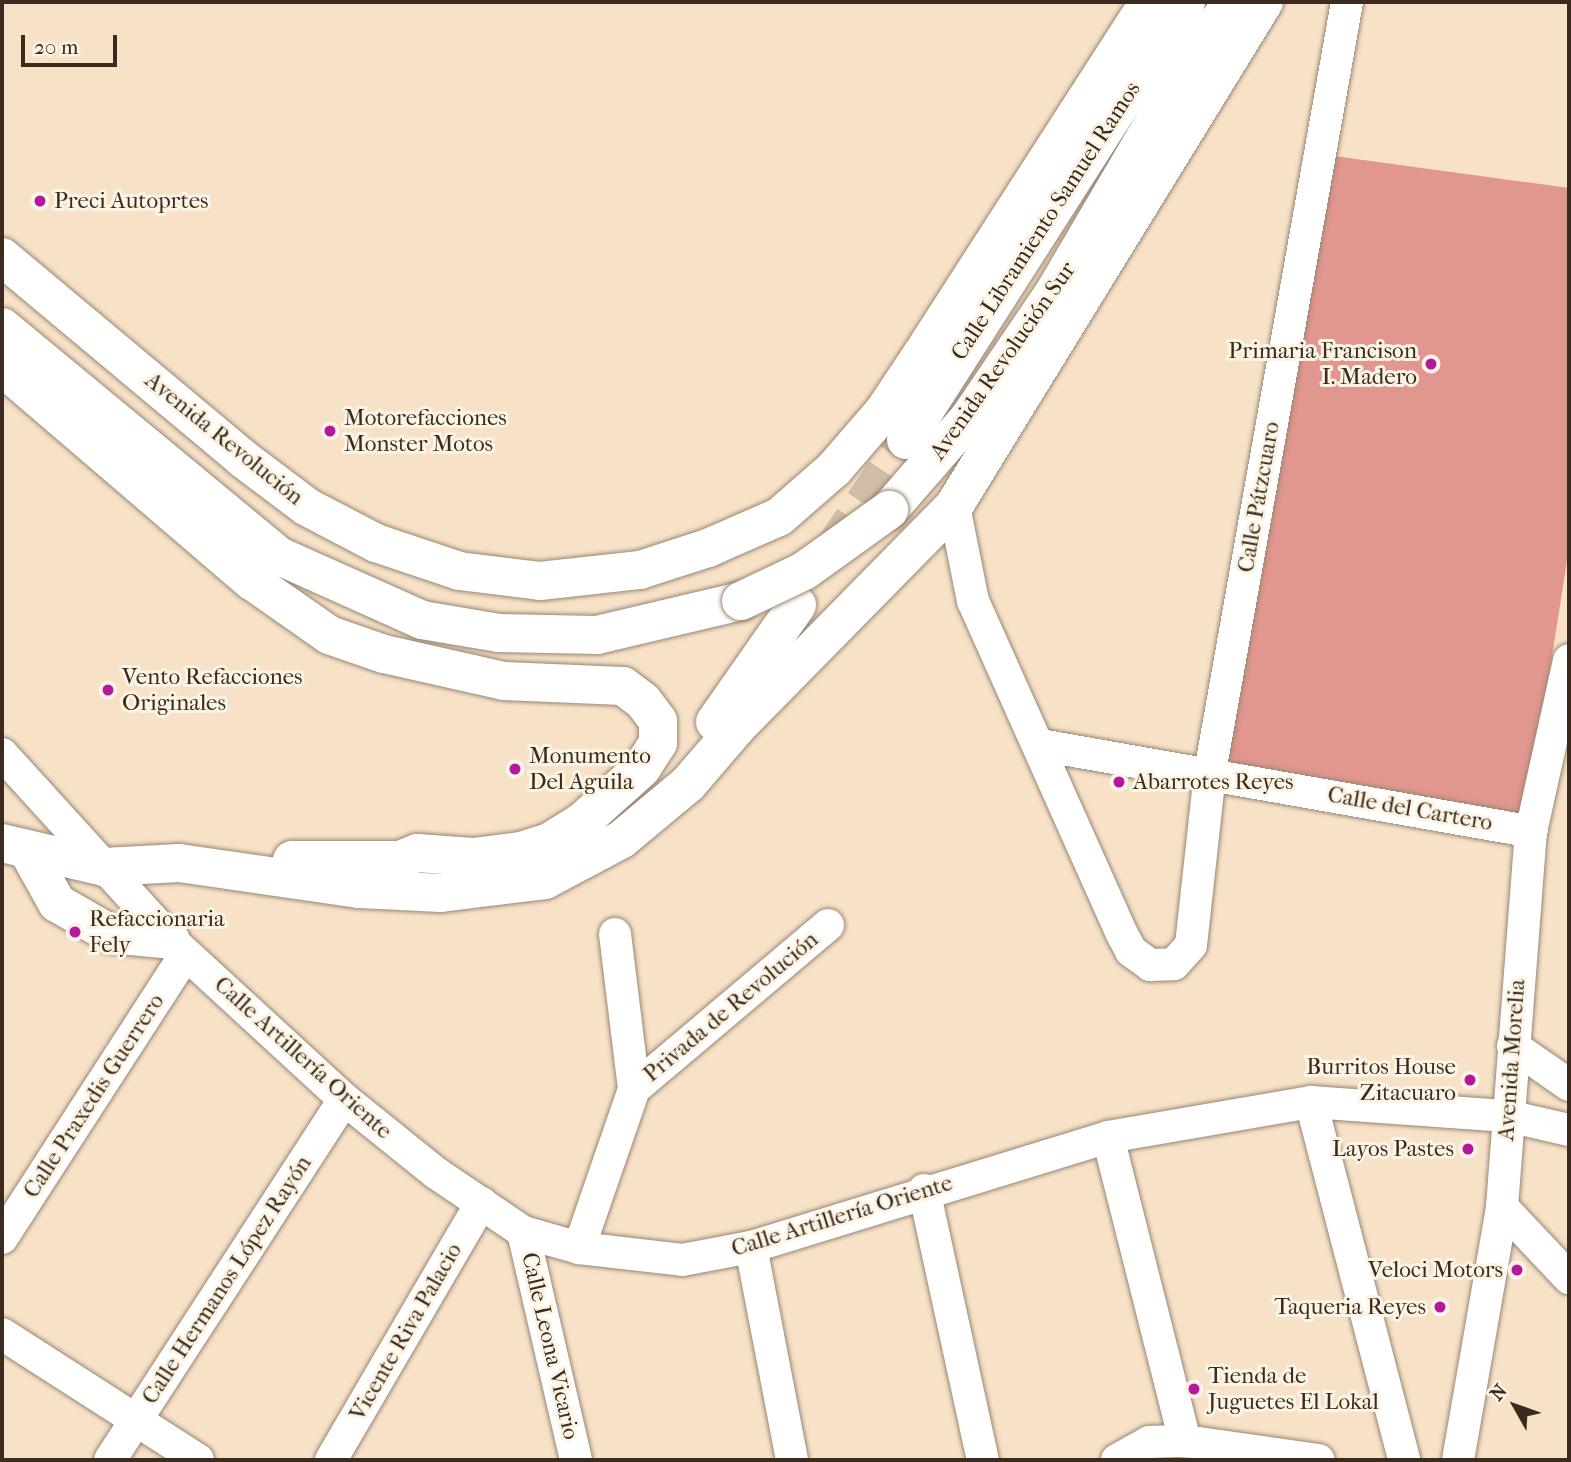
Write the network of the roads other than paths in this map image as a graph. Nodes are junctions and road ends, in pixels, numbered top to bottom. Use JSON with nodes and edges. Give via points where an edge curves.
{"nodes":[{"id":1,"x":1149,"y":2,"type":"edge"},
{"id":2,"x":1186,"y":2,"type":"edge"},
{"id":3,"x":1232,"y":2,"type":"edge"},
{"id":4,"x":1264,"y":2,"type":"edge"},
{"id":5,"x":1347,"y":2,"type":"edge"},
{"id":6,"x":2,"y":257,"type":"edge"},
{"id":7,"x":2,"y":327,"type":"edge"},
{"id":8,"x":2,"y":367,"type":"edge"},
{"id":9,"x":906,"y":439,"type":"tunnel mouth"},
{"id":10,"x":954,"y":506,"type":"junction"},
{"id":11,"x":797,"y":606,"type":"dead end"},
{"id":12,"x":1569,"y":660,"type":"edge"},
{"id":13,"x":1040,"y":745,"type":"junction"},
{"id":14,"x":2,"y":754,"type":"edge"},
{"id":15,"x":1210,"y":772,"type":"junction"},
{"id":16,"x":1531,"y":832,"type":"junction"},
{"id":17,"x":15,"y":847,"type":"edge"},
{"id":18,"x":400,"y":860,"type":"junction"},
{"id":19,"x":179,"y":863,"type":"junction"},
{"id":20,"x":104,"y":867,"type":"junction"},
{"id":21,"x":828,"y":925,"type":"dead end"},
{"id":22,"x":615,"y":934,"type":"dead end"},
{"id":23,"x":179,"y":947,"type":"junction"},
{"id":24,"x":1513,"y":1046,"type":"junction"},
{"id":25,"x":1569,"y":1085,"type":"edge"},
{"id":26,"x":634,"y":1089,"type":"junction"},
{"id":27,"x":344,"y":1099,"type":"junction"},
{"id":28,"x":1311,"y":1102,"type":"junction"},
{"id":29,"x":1508,"y":1116,"type":"junction"},
{"id":30,"x":1569,"y":1130,"type":"edge"},
{"id":31,"x":1108,"y":1137,"type":"junction"},
{"id":32,"x":924,"y":1191,"type":"junction"},
{"id":33,"x":481,"y":1203,"type":"junction"},
{"id":34,"x":1502,"y":1207,"type":"junction"},
{"id":35,"x":523,"y":1232,"type":"junction"},
{"id":36,"x":2,"y":1237,"type":"edge"},
{"id":37,"x":751,"y":1247,"type":"junction"},
{"id":38,"x":579,"y":1248,"type":"junction"},
{"id":39,"x":1569,"y":1278,"type":"edge"},
{"id":40,"x":2,"y":1334,"type":"edge"},
{"id":41,"x":136,"y":1422,"type":"junction"},
{"id":42,"x":1185,"y":1441,"type":"junction"},
{"id":43,"x":1119,"y":1459,"type":"edge"},
{"id":44,"x":110,"y":1460,"type":"edge"},
{"id":45,"x":198,"y":1460,"type":"edge"},
{"id":46,"x":331,"y":1460,"type":"edge"},
{"id":47,"x":576,"y":1460,"type":"edge"},
{"id":48,"x":792,"y":1460,"type":"edge"},
{"id":49,"x":983,"y":1460,"type":"edge"},
{"id":50,"x":1319,"y":1460,"type":"edge"},
{"id":51,"x":1404,"y":1460,"type":"edge"},
{"id":52,"x":1458,"y":1460,"type":"edge"}],
"edges":[{"from":1,"to":6,"type":"main road","name":"Avenida Revolución","via":[[884,411],[834,469],[779,517],[708,548],[640,570],[540,581],[459,571],[376,543],[307,507]]},
{"from":2,"to":9,"type":"main road","name":"Calle Libramiento Samuel Ramos"},
{"from":3,"to":7,"type":"main road","name":"Avenida Revolución Sur","bridge":true,"via":[[1184,71],[1055,291],[969,418],[889,510],[804,571],[741,601],[597,635],[499,633],[422,620],[279,556]]},
{"from":4,"to":10,"type":"main road"},
{"from":5,"to":15,"type":"street","name":"Calle Pátzcuaro"},
{"from":8,"to":18,"type":"main road","via":[[252,581],[329,635],[384,654],[503,681],[623,685],[658,721],[658,743],[642,768],[583,821],[550,842],[520,851],[473,856],[417,853]]},
{"from":10,"to":13,"type":"street","via":[[973,601]]},
{"from":10,"to":19,"type":"main road","via":[[737,727],[688,784],[622,839],[545,880],[441,892],[360,889]]},
{"from":11,"to":18,"type":"main road","via":[[726,708],[650,798],[594,837],[535,863],[452,874],[414,871]]},
{"from":12,"to":16,"type":"street","name":"Avenida Morelia"},
{"from":13,"to":15,"type":"street","name":"Calle del Cartero"},
{"from":13,"to":15,"type":"street","name":"Calle Pátzcuaro","via":[[1122,934],[1131,951],[1150,965],[1174,964],[1191,945]]},
{"from":14,"to":20,"type":"street","name":"Calle Artillería Oriente"},
{"from":15,"to":16,"type":"street","name":"Calle del Cartero"},
{"from":16,"to":24,"type":"street","name":"Avenida Morelia"},
{"from":17,"to":20,"type":"main road"},
{"from":17,"to":23,"type":"main road","via":[[57,903],[111,934]]},
{"from":18,"to":19,"type":"main road"},
{"from":19,"to":20,"type":"main road"},
{"from":20,"to":23,"type":"street","name":"Calle Artillería Oriente"},
{"from":21,"to":26,"type":"street","name":"Privada de Revolución"},
{"from":22,"to":26,"type":"street","name":"Privada de Revolución"},
{"from":23,"to":27,"type":"street","name":"Calle Artillería Oriente"},
{"from":23,"to":36,"type":"street","name":"Calle Praxedis Guerrero"},
{"from":24,"to":25,"type":"street"},
{"from":24,"to":29,"type":"street","name":"Avenida Morelia"},
{"from":26,"to":38,"type":"street","name":"Privada de Revolución"},
{"from":27,"to":33,"type":"street","name":"Calle Artillería Oriente"},
{"from":27,"to":41,"type":"street","name":"Calle Hermanos López Rayón"},
{"from":28,"to":29,"type":"street","name":"Calle Artillería Oriente"},
{"from":28,"to":31,"type":"street","name":"Calle Artillería Oriente"},
{"from":28,"to":51,"type":"street"},
{"from":29,"to":30,"type":"street","name":"Calle Artillería Oriente"},
{"from":29,"to":34,"type":"street","name":"Avenida Morelia"},
{"from":31,"to":32,"type":"street","name":"Calle Artillería Oriente"},
{"from":31,"to":42,"type":"street"},
{"from":32,"to":37,"type":"street","name":"Calle Artillería Oriente"},
{"from":32,"to":49,"type":"street"},
{"from":33,"to":35,"type":"street","name":"Calle Artillería Oriente"},
{"from":33,"to":46,"type":"street","name":"Vicente Riva Palacio"},
{"from":34,"to":39,"type":"street"},
{"from":34,"to":52,"type":"street","name":"Avenida Morelia"},
{"from":35,"to":38,"type":"street","name":"Calle Artillería Oriente"},
{"from":35,"to":47,"type":"street","name":"Calle Leona Vicario"},
{"from":37,"to":38,"type":"street","name":"Calle Artillería Oriente","via":[[682,1259]]},
{"from":37,"to":48,"type":"street"},
{"from":40,"to":41,"type":"street"},
{"from":41,"to":44,"type":"street","name":"Calle Hermanos López Rayón"},
{"from":41,"to":45,"type":"street"},
{"from":42,"to":43,"type":"street","via":[[1149,1442]]},
{"from":42,"to":50,"type":"street"}]}
